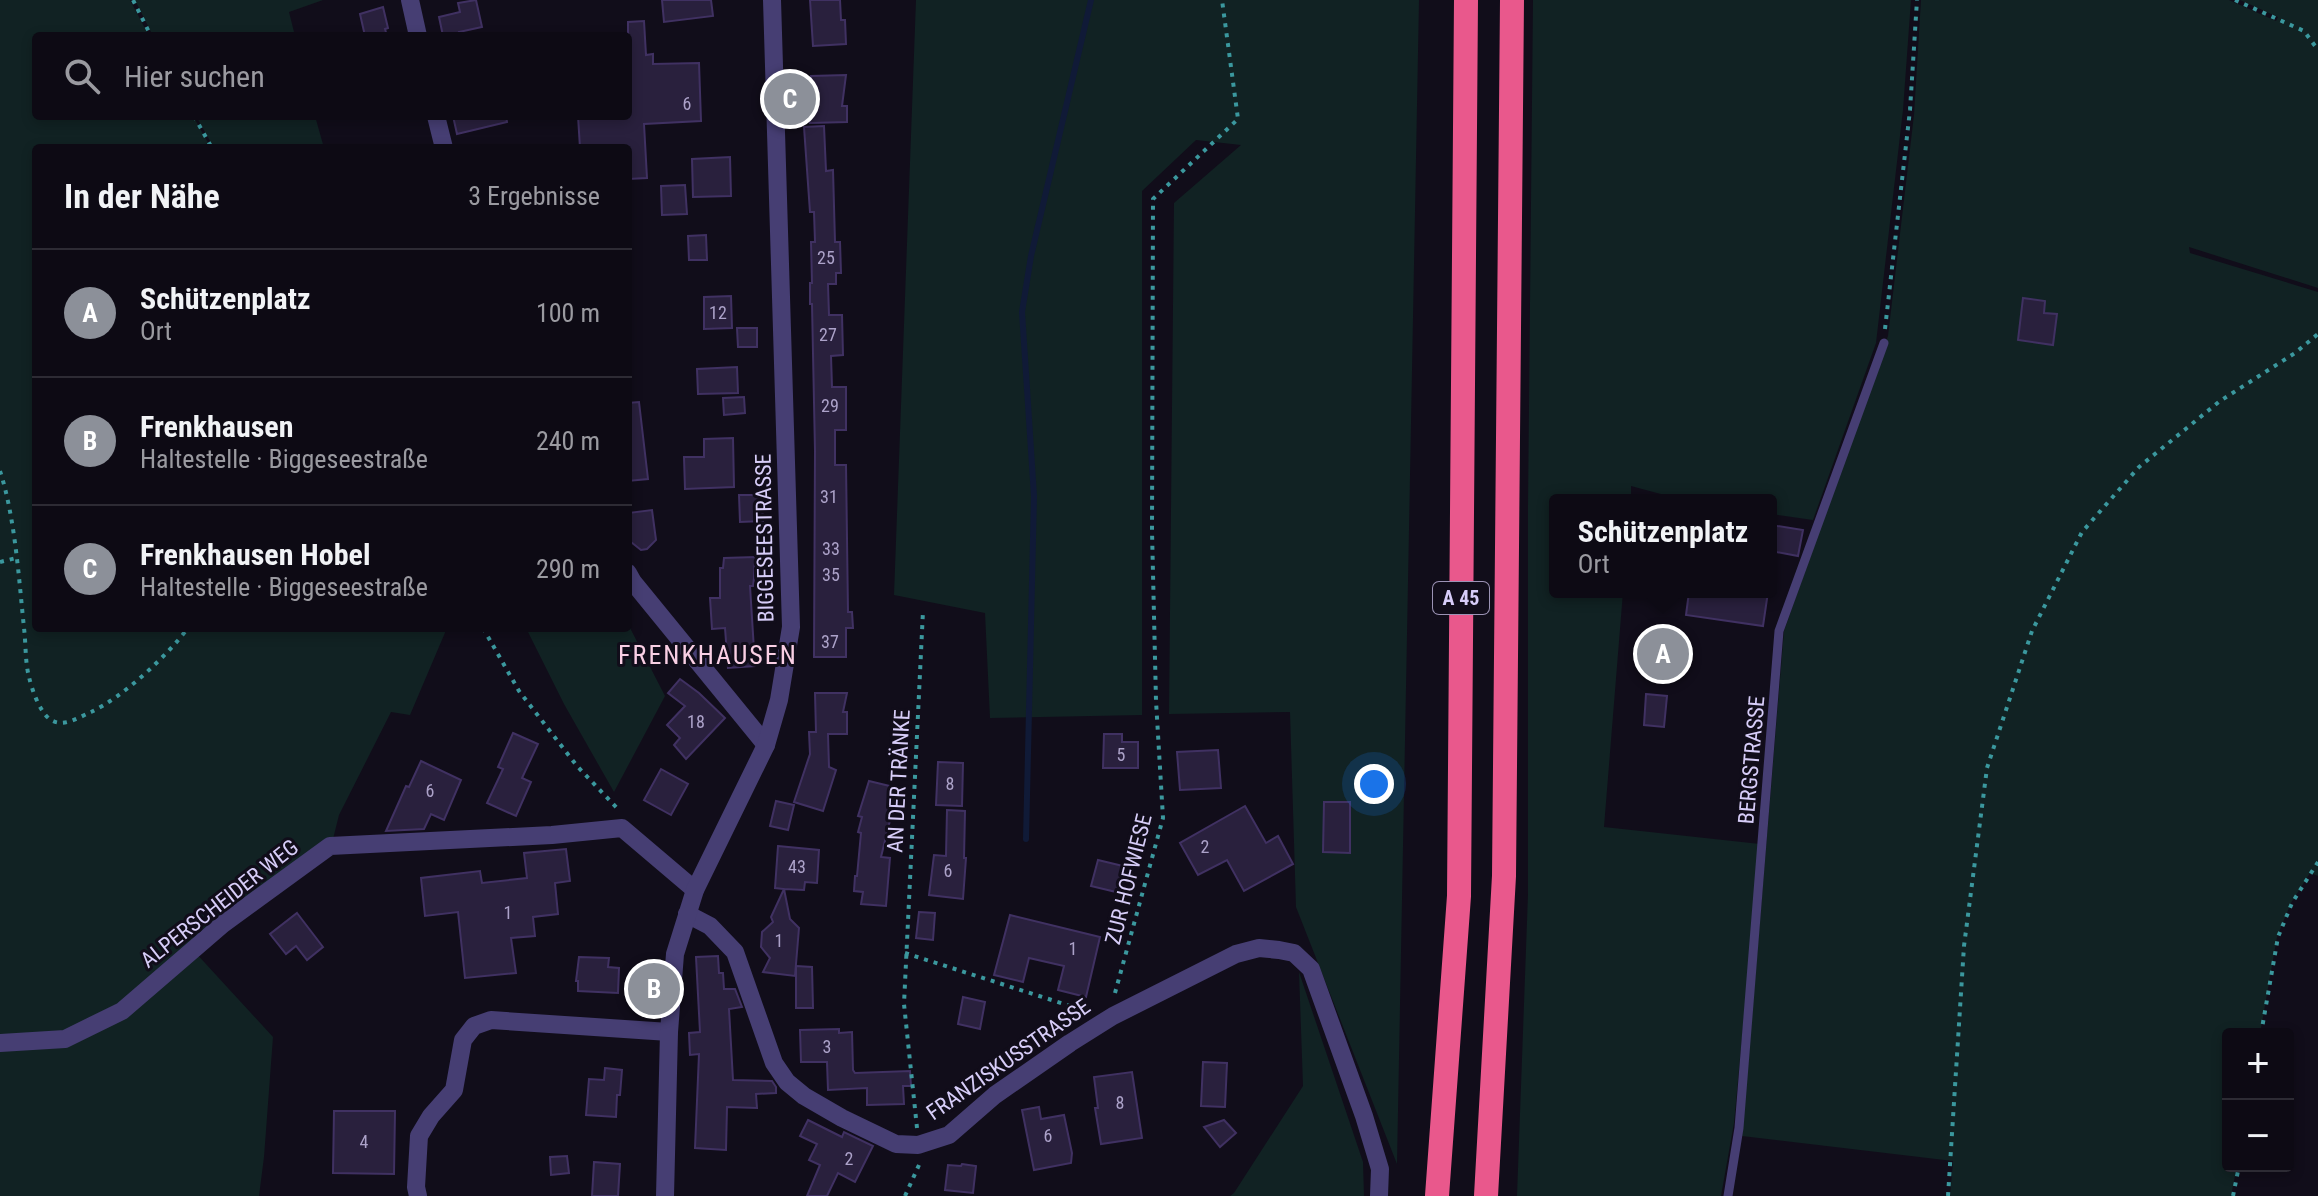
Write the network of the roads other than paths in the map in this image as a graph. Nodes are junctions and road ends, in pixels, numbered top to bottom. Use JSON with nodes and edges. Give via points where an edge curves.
{"nodes":[{"id":1,"x":410,"y":0,"type":"edge"},
{"id":2,"x":772,"y":0,"type":"edge"},
{"id":3,"x":1466,"y":0,"type":"edge"},
{"id":4,"x":1512,"y":0,"type":"edge"},
{"id":5,"x":417,"y":32,"type":"edge"},
{"id":6,"x":437,"y":120,"type":"edge"},
{"id":7,"x":443,"y":144,"type":"edge"},
{"id":8,"x":1884,"y":343,"type":"road end"},
{"id":9,"x":632,"y":578,"type":"edge"},
{"id":10,"x":766,"y":745,"type":"junction"},
{"id":11,"x":695,"y":890,"type":"junction"},
{"id":12,"x":687,"y":914,"type":"junction"},
{"id":13,"x":669,"y":1032,"type":"junction"},
{"id":14,"x":0,"y":1043,"type":"edge"},
{"id":15,"x":418,"y":1196,"type":"edge"},
{"id":16,"x":665,"y":1196,"type":"edge"},
{"id":17,"x":1379,"y":1196,"type":"edge"},
{"id":18,"x":1437,"y":1196,"type":"edge"},
{"id":19,"x":1486,"y":1196,"type":"edge"},
{"id":20,"x":1728,"y":1196,"type":"edge"}],
"edges":[{"from":1,"to":5,"type":"street"},
{"from":2,"to":10,"type":"street","name":"BIGGESEESTRASSE","via":[[791,627]]},
{"from":3,"to":18,"type":"highway","number":"A 45","via":[[1459,896]]},
{"from":4,"to":19,"type":"highway","number":"A 45","via":[[1504,876]]},
{"from":6,"to":7,"type":"street"},
{"from":8,"to":20,"type":"lane","name":"BERGSTRASSE","via":[[1779,631],[1739,1128]]},
{"from":9,"to":10,"type":"street"},
{"from":10,"to":11,"type":"street","name":"BIGGESEESTRASSE"},
{"from":11,"to":12,"type":"street","name":"BIGGESEESTRASSE"},
{"from":11,"to":14,"type":"street","name":"ALPERSCHEIDER WEG","via":[[622,828],[330,846],[223,924],[122,1011],[65,1039]]},
{"from":12,"to":13,"type":"street","name":"BIGGESEESTRASSE","via":[[675,954]]},
{"from":12,"to":17,"type":"street","name":"FRANZISKUSSTRASSE","via":[[710,926],[735,952],[774,1063],[787,1082],[842,1118],[896,1144],[918,1145],[949,1135],[995,1095],[1111,1018],[1236,954],[1259,948],[1294,953],[1311,969],[1364,1116],[1380,1169]]},
{"from":13,"to":15,"type":"street","via":[[491,1020],[474,1026],[463,1040],[454,1090],[419,1136]]},
{"from":13,"to":16,"type":"street","name":"BIGGESEESTRASSE"}]}
